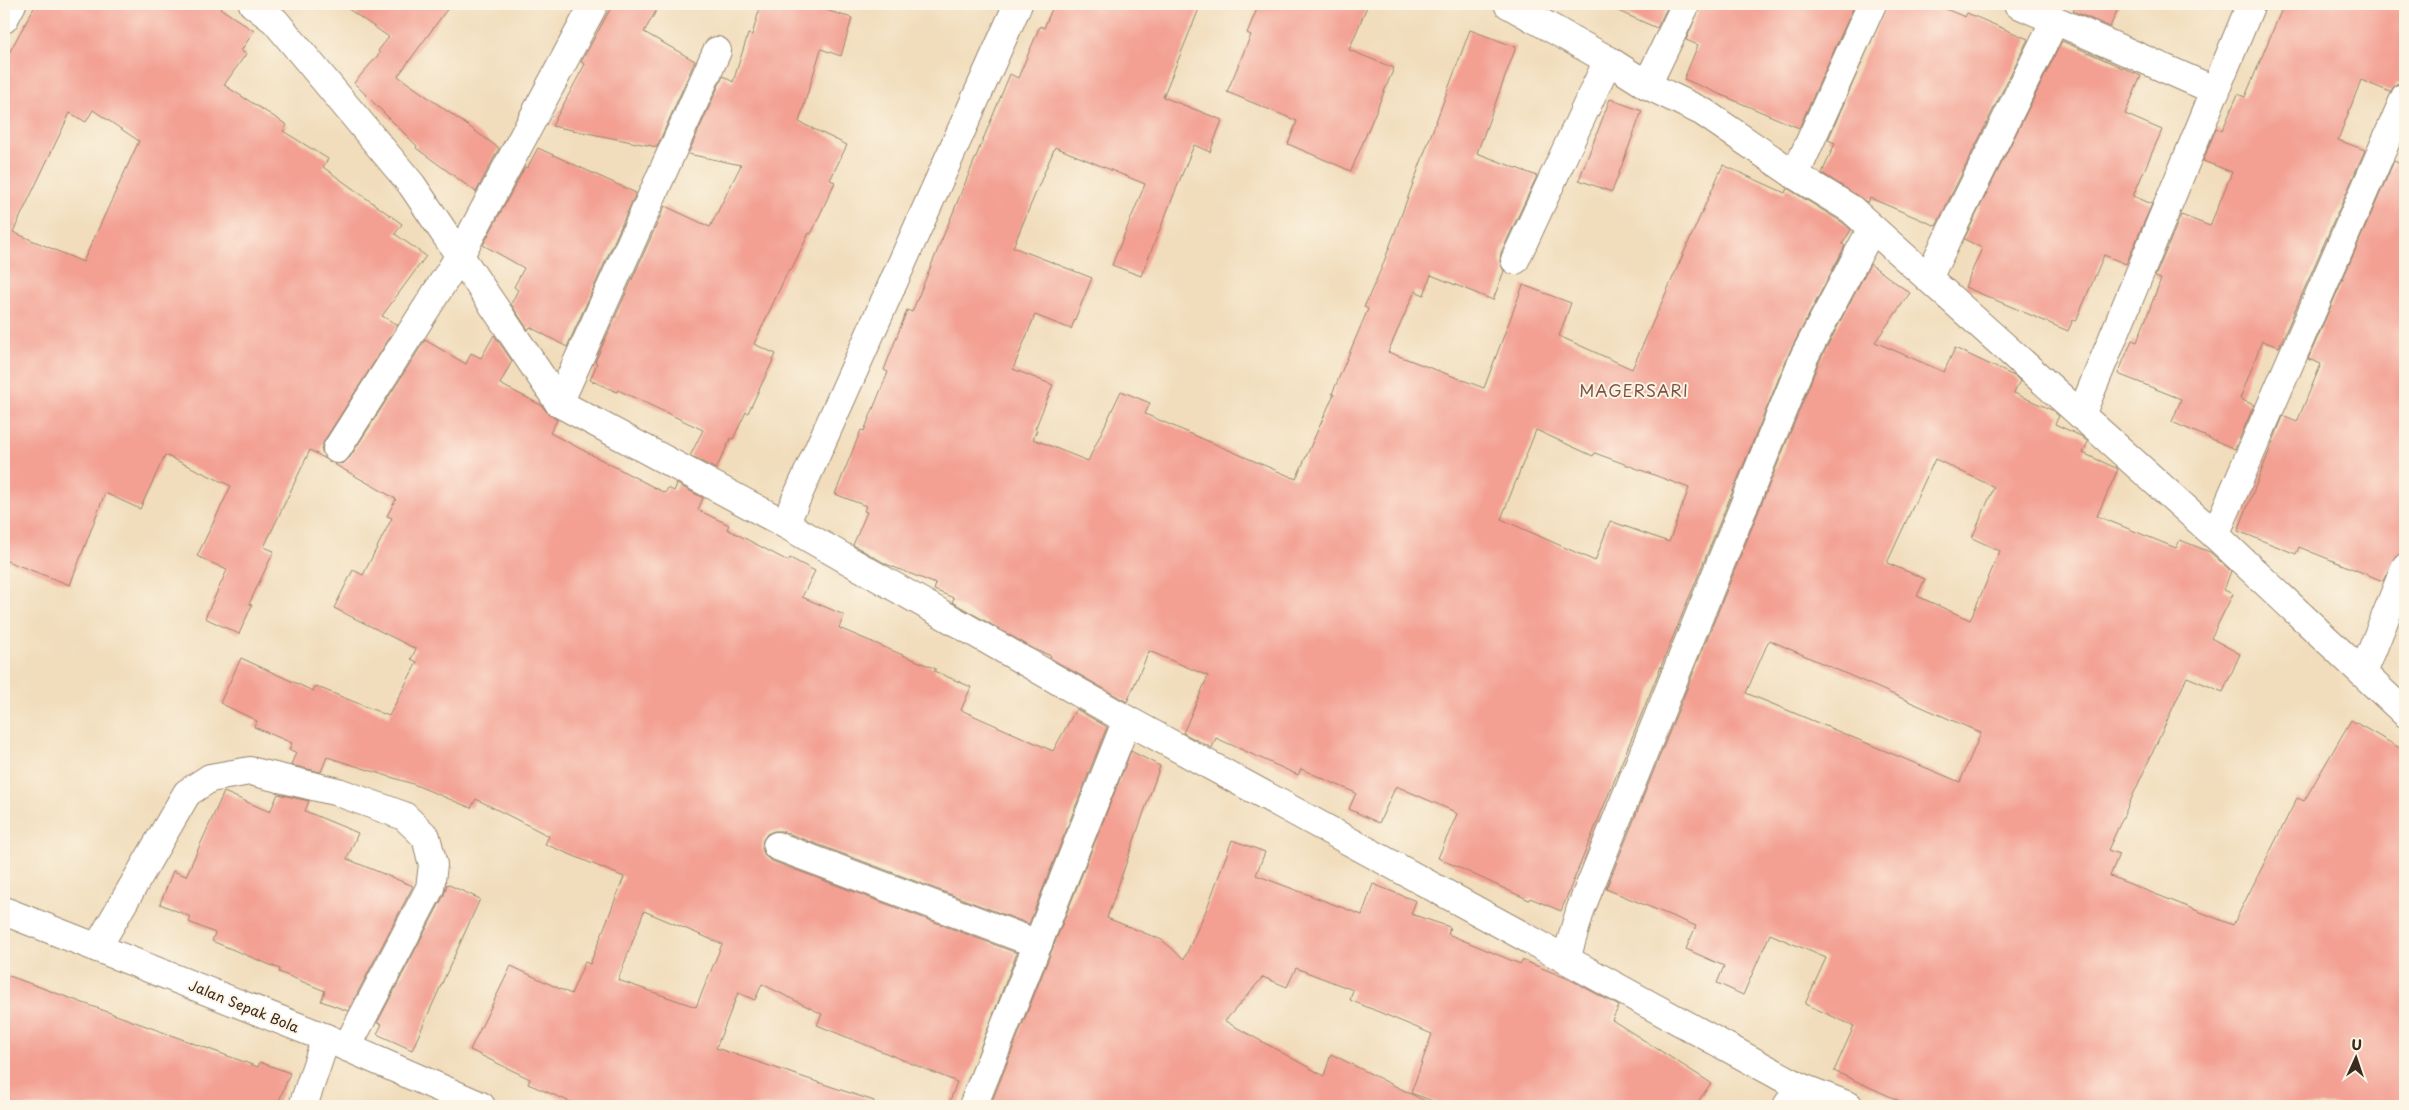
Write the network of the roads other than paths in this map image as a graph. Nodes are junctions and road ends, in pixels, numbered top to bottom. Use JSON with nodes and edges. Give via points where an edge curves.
{"nodes":[{"id":1,"x":12,"y":4,"type":"edge"},
{"id":2,"x":253,"y":4,"type":"edge"},
{"id":3,"x":594,"y":4,"type":"edge"},
{"id":4,"x":1018,"y":4,"type":"edge"},
{"id":5,"x":1508,"y":4,"type":"edge"},
{"id":6,"x":1686,"y":4,"type":"edge"},
{"id":7,"x":1872,"y":4,"type":"edge"},
{"id":8,"x":2018,"y":4,"type":"edge"},
{"id":9,"x":2251,"y":4,"type":"edge"},
{"id":10,"x":4,"y":19,"type":"edge"},
{"id":11,"x":2055,"y":20,"type":"junction"},
{"id":12,"x":717,"y":51,"type":"dead end"},
{"id":13,"x":1608,"y":60,"type":"junction"},
{"id":14,"x":1647,"y":85,"type":"junction"},
{"id":15,"x":2216,"y":90,"type":"junction"},
{"id":16,"x":2405,"y":97,"type":"edge"},
{"id":17,"x":1795,"y":175,"type":"junction"},
{"id":18,"x":1872,"y":228,"type":"junction"},
{"id":19,"x":459,"y":257,"type":"junction"},
{"id":20,"x":1514,"y":260,"type":"dead end"},
{"id":21,"x":1928,"y":278,"type":"junction"},
{"id":22,"x":559,"y":403,"type":"junction"},
{"id":23,"x":2082,"y":415,"type":"junction"},
{"id":24,"x":337,"y":449,"type":"dead end"},
{"id":25,"x":785,"y":524,"type":"junction"},
{"id":26,"x":2215,"y":535,"type":"junction"},
{"id":27,"x":2405,"y":568,"type":"edge"},
{"id":28,"x":2363,"y":673,"type":"junction"},
{"id":29,"x":2405,"y":713,"type":"edge"},
{"id":30,"x":1127,"y":720,"type":"junction"},
{"id":31,"x":776,"y":846,"type":"dead end"},
{"id":32,"x":4,"y":911,"type":"edge"},
{"id":33,"x":1038,"y":944,"type":"junction"},
{"id":34,"x":97,"y":948,"type":"junction"},
{"id":35,"x":1566,"y":959,"type":"junction"},
{"id":36,"x":336,"y":1043,"type":"junction"},
{"id":37,"x":1794,"y":1096,"type":"edge"},
{"id":38,"x":303,"y":1106,"type":"edge"},
{"id":39,"x":482,"y":1106,"type":"edge"},
{"id":40,"x":973,"y":1106,"type":"edge"},
{"id":41,"x":1848,"y":1106,"type":"edge"}],
"edges":[{"from":1,"to":10,"type":"street"},
{"from":2,"to":19,"type":"street","via":[[276,21],[412,185]]},
{"from":3,"to":19,"type":"street"},
{"from":4,"to":25,"type":"street"},
{"from":5,"to":13,"type":"street"},
{"from":6,"to":14,"type":"street"},
{"from":7,"to":17,"type":"street"},
{"from":8,"to":11,"type":"street"},
{"from":9,"to":15,"type":"street"},
{"from":11,"to":15,"type":"street"},
{"from":11,"to":21,"type":"street"},
{"from":12,"to":22,"type":"street"},
{"from":13,"to":14,"type":"street"},
{"from":13,"to":20,"type":"street"},
{"from":14,"to":17,"type":"street","via":[[1703,112]]},
{"from":15,"to":23,"type":"street"},
{"from":16,"to":26,"type":"street"},
{"from":17,"to":18,"type":"street","via":[[1851,209]]},
{"from":18,"to":21,"type":"street"},
{"from":18,"to":35,"type":"street","via":[[1804,357],[1581,908]]},
{"from":19,"to":22,"type":"street"},
{"from":19,"to":24,"type":"street"},
{"from":21,"to":23,"type":"street"},
{"from":22,"to":25,"type":"street"},
{"from":23,"to":26,"type":"street"},
{"from":25,"to":30,"type":"street"},
{"from":26,"to":28,"type":"street"},
{"from":27,"to":28,"type":"street"},
{"from":28,"to":29,"type":"street"},
{"from":30,"to":33,"type":"street"},
{"from":30,"to":35,"type":"street"},
{"from":31,"to":33,"type":"street"},
{"from":32,"to":34,"type":"street","name":"Jalan Sepak Bola"},
{"from":33,"to":40,"type":"street"},
{"from":34,"to":36,"type":"street","name":"Jalan Sepak Bola"},
{"from":34,"to":36,"type":"street","via":[[187,793],[210,778],[250,771],[338,792],[404,816],[426,837],[433,865],[430,888]]},
{"from":35,"to":37,"type":"street"},
{"from":36,"to":38,"type":"street"},
{"from":36,"to":39,"type":"street","name":"Jalan Sepak Bola"},
{"from":37,"to":41,"type":"street"}]}
